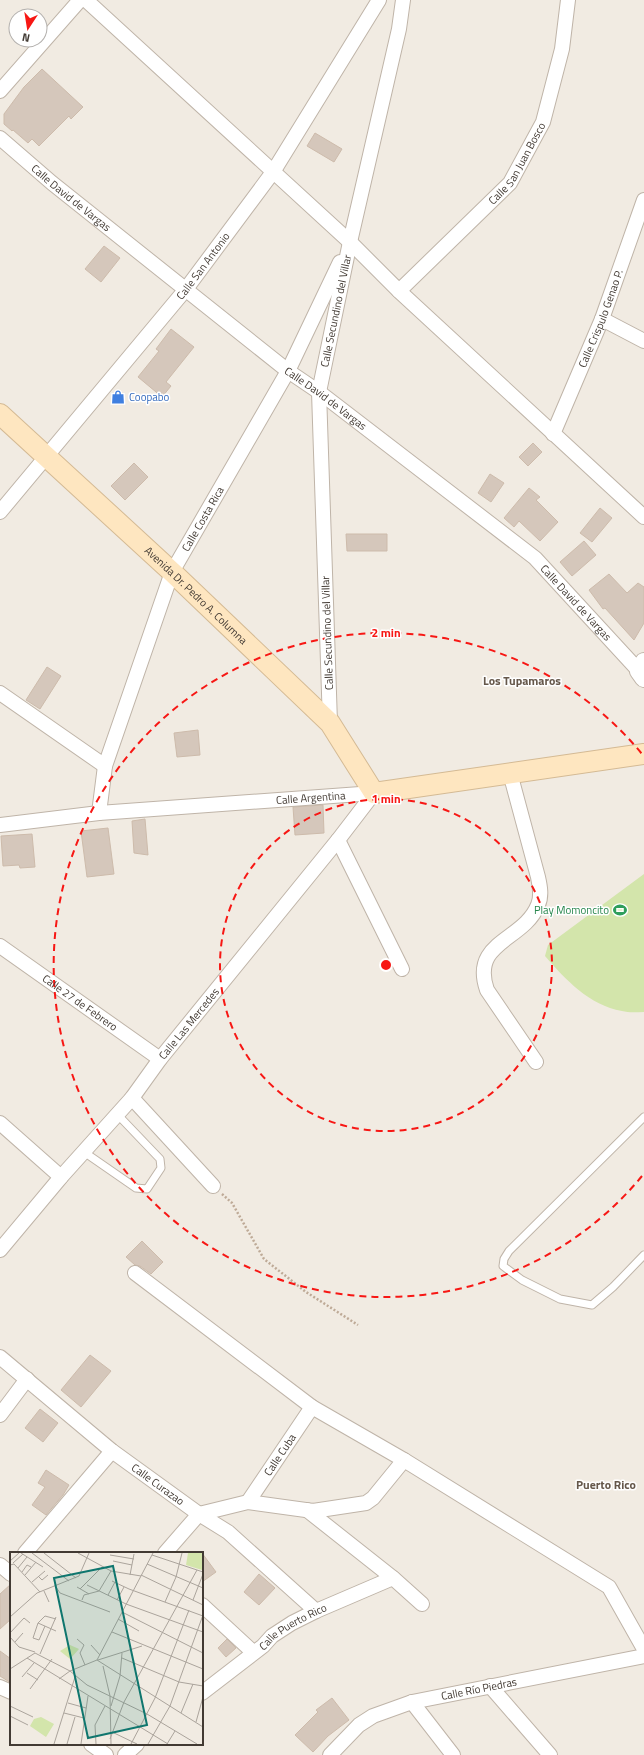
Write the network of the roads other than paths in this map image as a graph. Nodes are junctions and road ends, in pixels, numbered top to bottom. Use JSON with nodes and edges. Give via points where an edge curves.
{"nodes":[{"id":1,"x":80,"y":0,"type":"edge"},
{"id":2,"x":86,"y":0,"type":"edge"},
{"id":3,"x":403,"y":0,"type":"edge"},
{"id":4,"x":568,"y":0,"type":"edge"},
{"id":5,"x":376,"y":2,"type":"edge"},
{"id":6,"x":0,"y":91,"type":"edge"},
{"id":7,"x":0,"y":138,"type":"edge"},
{"id":8,"x":274,"y":172,"type":"junction"},
{"id":9,"x":643,"y":207,"type":"edge"},
{"id":10,"x":350,"y":242,"type":"junction"},
{"id":11,"x":186,"y":289,"type":"junction"},
{"id":12,"x":399,"y":291,"type":"junction"},
{"id":13,"x":602,"y":319,"type":"junction"},
{"id":14,"x":644,"y":341,"type":"edge"},
{"id":15,"x":288,"y":371,"type":"junction"},
{"id":16,"x":319,"y":392,"type":"junction"},
{"id":17,"x":0,"y":414,"type":"edge"},
{"id":18,"x":553,"y":434,"type":"junction"},
{"id":19,"x":46,"y":457,"type":"junction"},
{"id":20,"x":0,"y":512,"type":"edge"},
{"id":21,"x":644,"y":517,"type":"edge"},
{"id":22,"x":172,"y":572,"type":"junction"},
{"id":23,"x":642,"y":670,"type":"edge"},
{"id":24,"x":0,"y":693,"type":"edge"},
{"id":25,"x":330,"y":723,"type":"junction"},
{"id":26,"x":640,"y":751,"type":"edge"},
{"id":27,"x":105,"y":766,"type":"junction"},
{"id":28,"x":510,"y":773,"type":"junction"},
{"id":29,"x":374,"y":793,"type":"junction"},
{"id":30,"x":99,"y":813,"type":"junction"},
{"id":31,"x":0,"y":826,"type":"edge"},
{"id":32,"x":338,"y":840,"type":"junction"},
{"id":33,"x":0,"y":946,"type":"edge"},
{"id":34,"x":402,"y":969,"type":"dead end"},
{"id":35,"x":160,"y":1059,"type":"junction"},
{"id":36,"x":536,"y":1062,"type":"dead end"},
{"id":37,"x":132,"y":1098,"type":"junction"},
{"id":38,"x":117,"y":1114,"type":"junction"},
{"id":39,"x":644,"y":1117,"type":"edge"},
{"id":40,"x":0,"y":1123,"type":"edge"},
{"id":41,"x":84,"y":1152,"type":"junction"},
{"id":42,"x":61,"y":1177,"type":"junction"},
{"id":43,"x":212,"y":1186,"type":"road end"},
{"id":44,"x":1,"y":1248,"type":"edge"},
{"id":45,"x":644,"y":1255,"type":"edge"},
{"id":46,"x":135,"y":1273,"type":"dead end"},
{"id":47,"x":0,"y":1357,"type":"edge"},
{"id":48,"x":27,"y":1379,"type":"junction"},
{"id":49,"x":312,"y":1407,"type":"junction"},
{"id":50,"x":0,"y":1415,"type":"edge"},
{"id":51,"x":112,"y":1451,"type":"junction"},
{"id":52,"x":404,"y":1460,"type":"junction"},
{"id":53,"x":248,"y":1502,"type":"junction"},
{"id":54,"x":307,"y":1510,"type":"junction"},
{"id":55,"x":199,"y":1514,"type":"junction"},
{"id":56,"x":26,"y":1552,"type":"edge"},
{"id":57,"x":165,"y":1552,"type":"edge"},
{"id":58,"x":393,"y":1578,"type":"junction"},
{"id":59,"x":422,"y":1604,"type":"dead end"},
{"id":60,"x":203,"y":1606,"type":"edge"},
{"id":61,"x":316,"y":1610,"type":"junction"},
{"id":62,"x":644,"y":1649,"type":"edge"},
{"id":63,"x":254,"y":1652,"type":"junction"},
{"id":64,"x":644,"y":1656,"type":"edge"},
{"id":65,"x":490,"y":1686,"type":"junction"},
{"id":66,"x":0,"y":1687,"type":"edge"},
{"id":67,"x":10,"y":1692,"type":"edge"},
{"id":68,"x":203,"y":1692,"type":"edge"},
{"id":69,"x":412,"y":1702,"type":"junction"},
{"id":70,"x":92,"y":1745,"type":"edge"},
{"id":71,"x":136,"y":1745,"type":"edge"},
{"id":72,"x":106,"y":1755,"type":"edge"},
{"id":73,"x":125,"y":1755,"type":"edge"},
{"id":74,"x":330,"y":1755,"type":"edge"},
{"id":75,"x":453,"y":1755,"type":"edge"},
{"id":76,"x":550,"y":1755,"type":"edge"}],
"edges":[{"from":1,"to":6,"type":"street"},
{"from":2,"to":8,"type":"street"},
{"from":3,"to":10,"type":"street","name":"Calle Secundino del Villar","via":[[399,29]]},
{"from":4,"to":12,"type":"street","name":"Calle San Juan Bosco","via":[[562,49],[543,122],[510,183]]},
{"from":5,"to":8,"type":"street","name":"Calle San Antonio"},
{"from":7,"to":11,"type":"street","name":"Calle David de Vargas","via":[[52,183]]},
{"from":8,"to":10,"type":"street"},
{"from":8,"to":11,"type":"street","name":"Calle San Antonio"},
{"from":9,"to":13,"type":"street","name":"Calle Crispulo Genao P."},
{"from":10,"to":12,"type":"street"},
{"from":10,"to":15,"type":"street","name":"Calle Costa Rica"},
{"from":10,"to":16,"type":"street","name":"Calle Secundino del Villar"},
{"from":11,"to":15,"type":"street","name":"Calle David de Vargas"},
{"from":11,"to":19,"type":"street","name":"Calle San Antonio"},
{"from":12,"to":18,"type":"street"},
{"from":13,"to":14,"type":"street"},
{"from":13,"to":18,"type":"street","name":"Calle Crispulo Genao P."},
{"from":15,"to":16,"type":"street","name":"Calle David de Vargas"},
{"from":15,"to":22,"type":"street","name":"Calle Costa Rica"},
{"from":16,"to":23,"type":"street","name":"Calle David de Vargas","via":[[535,558]]},
{"from":16,"to":25,"type":"street","name":"Calle Secundino del Villar"},
{"from":17,"to":19,"type":"main road","name":"Avenida Dr. Pedro A. Columna"},
{"from":18,"to":21,"type":"street"},
{"from":19,"to":20,"type":"street","name":"Calle San Antonio"},
{"from":19,"to":22,"type":"main road","name":"Avenida Dr. Pedro A. Columna"},
{"from":22,"to":25,"type":"main road","name":"Avenida Dr. Pedro A. Columna"},
{"from":22,"to":27,"type":"street","name":"Calle Costa Rica"},
{"from":24,"to":27,"type":"street"},
{"from":25,"to":29,"type":"main road","name":"Avenida Dr. Pedro A. Columna"},
{"from":26,"to":28,"type":"main road","name":"Calle Argentina"},
{"from":27,"to":30,"type":"street","name":"Calle Costa Rica"},
{"from":28,"to":29,"type":"main road","name":"Calle Argentina"},
{"from":28,"to":36,"type":"street","via":[[538,877],[539,903],[525,923],[486,958],[483,980],[487,990]]},
{"from":29,"to":30,"type":"street","name":"Calle Argentina"},
{"from":29,"to":32,"type":"street","name":"Calle Las Mercedes"},
{"from":30,"to":31,"type":"street","name":"Calle Argentina"},
{"from":32,"to":34,"type":"street"},
{"from":32,"to":35,"type":"street","name":"Calle Las Mercedes"},
{"from":33,"to":35,"type":"street","name":"Calle 27 de Febrero"},
{"from":35,"to":37,"type":"street","name":"Calle Las Mercedes"},
{"from":37,"to":38,"type":"street","name":"Calle Las Mercedes"},
{"from":37,"to":43,"type":"street"},
{"from":38,"to":41,"type":"street","name":"Calle Las Mercedes"},
{"from":38,"to":41,"type":"lane","via":[[160,1159],[161,1168],[147,1188],[136,1188]]},
{"from":39,"to":45,"type":"lane","via":[[509,1251],[503,1266],[522,1280],[560,1299],[592,1305]]},
{"from":40,"to":42,"type":"street"},
{"from":41,"to":42,"type":"street","name":"Calle Las Mercedes"},
{"from":42,"to":44,"type":"street","name":"Calle Las Mercedes"},
{"from":46,"to":49,"type":"street"},
{"from":47,"to":48,"type":"street","name":"Calle Curazao"},
{"from":48,"to":50,"type":"street"},
{"from":48,"to":51,"type":"street","name":"Calle Curazao"},
{"from":49,"to":52,"type":"street"},
{"from":49,"to":53,"type":"street","name":"Calle Cuba"},
{"from":51,"to":55,"type":"street","name":"Calle Curazao"},
{"from":51,"to":56,"type":"street"},
{"from":52,"to":54,"type":"street","via":[[366,1503]]},
{"from":52,"to":62,"type":"street","via":[[610,1587]]},
{"from":53,"to":54,"type":"street"},
{"from":53,"to":55,"type":"street"},
{"from":54,"to":58,"type":"street"},
{"from":55,"to":57,"type":"street"},
{"from":55,"to":61,"type":"street","name":"Calle Curazao","via":[[228,1532]]},
{"from":58,"to":59,"type":"street"},
{"from":58,"to":61,"type":"street","name":"Calle Puerto Rico"},
{"from":60,"to":63,"type":"street"},
{"from":61,"to":63,"type":"street","name":"Calle Puerto Rico","via":[[282,1630]]},
{"from":63,"to":68,"type":"street","name":"Calle Puerto Rico"},
{"from":64,"to":65,"type":"street","name":"Calle Río Piedras"},
{"from":65,"to":69,"type":"street","name":"Calle Río Piedras"},
{"from":65,"to":76,"type":"street"},
{"from":66,"to":67,"type":"street"},
{"from":69,"to":74,"type":"street","name":"Calle Río Piedras","via":[[373,1716],[359,1725]]},
{"from":69,"to":75,"type":"street"},
{"from":70,"to":72,"type":"street"},
{"from":71,"to":73,"type":"street"}]}
